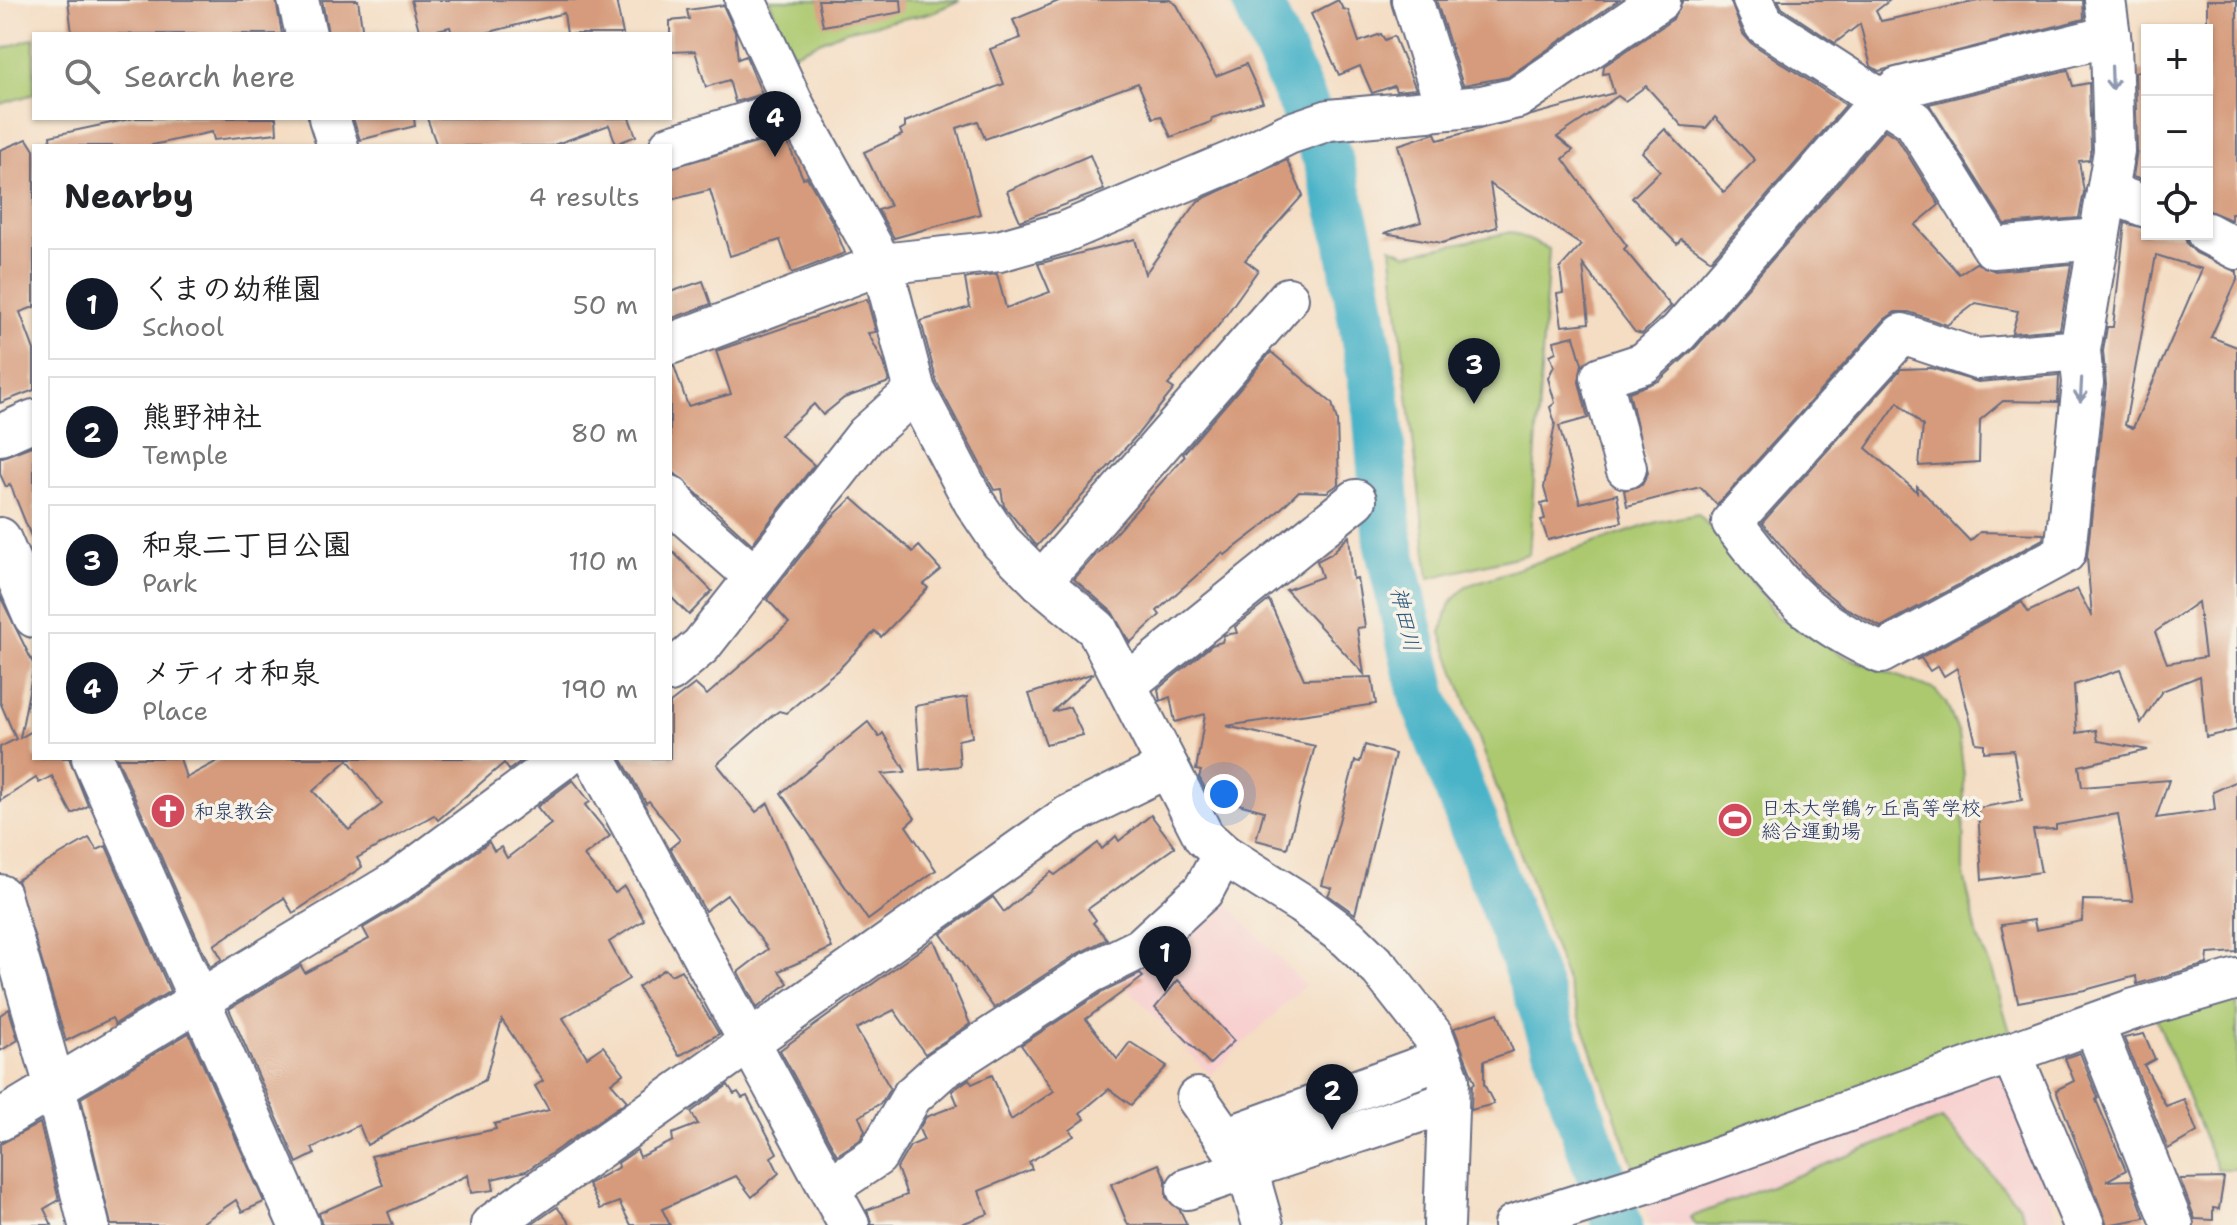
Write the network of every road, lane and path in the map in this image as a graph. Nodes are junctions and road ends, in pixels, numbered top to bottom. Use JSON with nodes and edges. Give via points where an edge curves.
{"nodes":[{"id":1,"x":298,"y":0,"type":"edge"},
{"id":2,"x":745,"y":0,"type":"edge"},
{"id":3,"x":1412,"y":0,"type":"edge"},
{"id":4,"x":1660,"y":0,"type":"edge"},
{"id":5,"x":1753,"y":0,"type":"edge"},
{"id":6,"x":2108,"y":18,"type":"edge"},
{"id":7,"x":306,"y":32,"type":"edge"},
{"id":8,"x":1884,"y":100,"type":"junction"},
{"id":9,"x":795,"y":108,"type":"junction"},
{"id":10,"x":1446,"y":108,"type":"junction"},
{"id":11,"x":330,"y":120,"type":"edge"},
{"id":12,"x":337,"y":144,"type":"edge"},
{"id":13,"x":672,"y":145,"type":"edge"},
{"id":14,"x":2107,"y":192,"type":"junction"},
{"id":15,"x":2141,"y":205,"type":"edge"},
{"id":16,"x":2213,"y":236,"type":"edge"},
{"id":17,"x":2098,"y":239,"type":"junction"},
{"id":18,"x":2237,"y":249,"type":"edge"},
{"id":19,"x":882,"y":264,"type":"junction"},
{"id":20,"x":1288,"y":299,"type":"dead end"},
{"id":21,"x":672,"y":343,"type":"edge"},
{"id":22,"x":2080,"y":350,"type":"junction"},
{"id":23,"x":915,"y":391,"type":"junction"},
{"id":24,"x":32,"y":421,"type":"edge"},
{"id":25,"x":0,"y":435,"type":"edge"},
{"id":26,"x":1626,"y":468,"type":"dead end"},
{"id":27,"x":672,"y":498,"type":"edge"},
{"id":28,"x":1356,"y":500,"type":"dead end"},
{"id":29,"x":0,"y":538,"type":"edge"},
{"id":30,"x":755,"y":577,"type":"junction"},
{"id":31,"x":1041,"y":582,"type":"junction"},
{"id":32,"x":32,"y":612,"type":"edge"},
{"id":33,"x":672,"y":670,"type":"edge"},
{"id":34,"x":1127,"y":684,"type":"junction"},
{"id":35,"x":93,"y":760,"type":"edge"},
{"id":36,"x":561,"y":760,"type":"edge"},
{"id":37,"x":596,"y":760,"type":"edge"},
{"id":38,"x":1168,"y":767,"type":"junction"},
{"id":39,"x":1223,"y":854,"type":"junction"},
{"id":40,"x":0,"y":895,"type":"edge"},
{"id":41,"x":2237,"y":979,"type":"edge"},
{"id":42,"x":199,"y":1002,"type":"junction"},
{"id":43,"x":2094,"y":1025,"type":"junction"},
{"id":44,"x":749,"y":1039,"type":"junction"},
{"id":45,"x":2012,"y":1055,"type":"junction"},
{"id":46,"x":1442,"y":1059,"type":"junction"},
{"id":47,"x":1375,"y":1083,"type":"junction"},
{"id":48,"x":55,"y":1087,"type":"junction"},
{"id":49,"x":1197,"y":1098,"type":"dead end"},
{"id":50,"x":1446,"y":1103,"type":"junction"},
{"id":51,"x":1399,"y":1119,"type":"junction"},
{"id":52,"x":0,"y":1120,"type":"edge"},
{"id":53,"x":1237,"y":1153,"type":"junction"},
{"id":54,"x":829,"y":1188,"type":"junction"},
{"id":55,"x":1187,"y":1189,"type":"dead end"},
{"id":56,"x":89,"y":1225,"type":"edge"},
{"id":57,"x":299,"y":1225,"type":"edge"},
{"id":58,"x":491,"y":1225,"type":"edge"},
{"id":59,"x":849,"y":1225,"type":"edge"},
{"id":60,"x":1263,"y":1225,"type":"edge"},
{"id":61,"x":1444,"y":1225,"type":"edge"},
{"id":62,"x":1514,"y":1225,"type":"edge"},
{"id":63,"x":2084,"y":1225,"type":"edge"},
{"id":64,"x":2173,"y":1225,"type":"edge"}],
"edges":[{"from":1,"to":7,"type":"street"},
{"from":2,"to":9,"type":"street"},
{"from":3,"to":10,"type":"street"},
{"from":4,"to":10,"type":"street","via":[[1517,98]]},
{"from":5,"to":8,"type":"street","via":[[1764,24]]},
{"from":6,"to":8,"type":"street","via":[[1898,88]]},
{"from":6,"to":14,"type":"street","one_way":true,"via":[[2114,151]]},
{"from":8,"to":17,"type":"street","via":[[1914,121],[1993,248]]},
{"from":8,"to":26,"type":"street","via":[[1679,332],[1644,363],[1601,377]]},
{"from":9,"to":13,"type":"street"},
{"from":9,"to":19,"type":"street"},
{"from":10,"to":19,"type":"street","via":[[1313,125],[1062,233],[999,251]]},
{"from":11,"to":12,"type":"street"},
{"from":14,"to":15,"type":"street"},
{"from":14,"to":17,"type":"street"},
{"from":16,"to":18,"type":"street"},
{"from":17,"to":22,"type":"street"},
{"from":19,"to":21,"type":"street"},
{"from":19,"to":23,"type":"street"},
{"from":20,"to":31,"type":"street"},
{"from":22,"to":22,"type":"street","one_way":true,"via":[[2083,383],[2065,553],[1881,653],[1801,607],[1732,522],[1902,334],[1977,359]]},
{"from":23,"to":30,"type":"street","via":[[866,435]]},
{"from":23,"to":31,"type":"street","via":[[974,502],[1001,542]]},
{"from":24,"to":25,"type":"street"},
{"from":27,"to":30,"type":"street"},
{"from":28,"to":34,"type":"street"},
{"from":29,"to":32,"type":"street"},
{"from":30,"to":33,"type":"street","via":[[701,646]]},
{"from":31,"to":34,"type":"street","via":[[1097,629]]},
{"from":34,"to":38,"type":"street"},
{"from":35,"to":42,"type":"street"},
{"from":36,"to":42,"type":"street","via":[[399,880]]},
{"from":37,"to":44,"type":"street"},
{"from":38,"to":39,"type":"street","via":[[1193,821]]},
{"from":38,"to":44,"type":"street","via":[[1068,816]]},
{"from":39,"to":46,"type":"street","via":[[1348,938],[1433,1036]]},
{"from":39,"to":54,"type":"street","via":[[1203,891],[1141,948],[1090,973],[941,1070],[912,1096],[877,1156]]},
{"from":40,"to":48,"type":"street"},
{"from":41,"to":43,"type":"street"},
{"from":42,"to":48,"type":"street"},
{"from":42,"to":57,"type":"street"},
{"from":43,"to":45,"type":"street"},
{"from":43,"to":64,"type":"street"},
{"from":44,"to":54,"type":"street"},
{"from":44,"to":58,"type":"street"},
{"from":45,"to":62,"type":"street"},
{"from":45,"to":63,"type":"street"},
{"from":46,"to":47,"type":"street"},
{"from":46,"to":50,"type":"street","via":[[1449,1079]]},
{"from":47,"to":51,"type":"street"},
{"from":47,"to":53,"type":"street"},
{"from":48,"to":52,"type":"street"},
{"from":48,"to":56,"type":"street"},
{"from":49,"to":53,"type":"street"},
{"from":50,"to":51,"type":"street"},
{"from":50,"to":61,"type":"street"},
{"from":51,"to":53,"type":"street"},
{"from":53,"to":55,"type":"street"},
{"from":53,"to":60,"type":"street"},
{"from":54,"to":59,"type":"street"}]}
